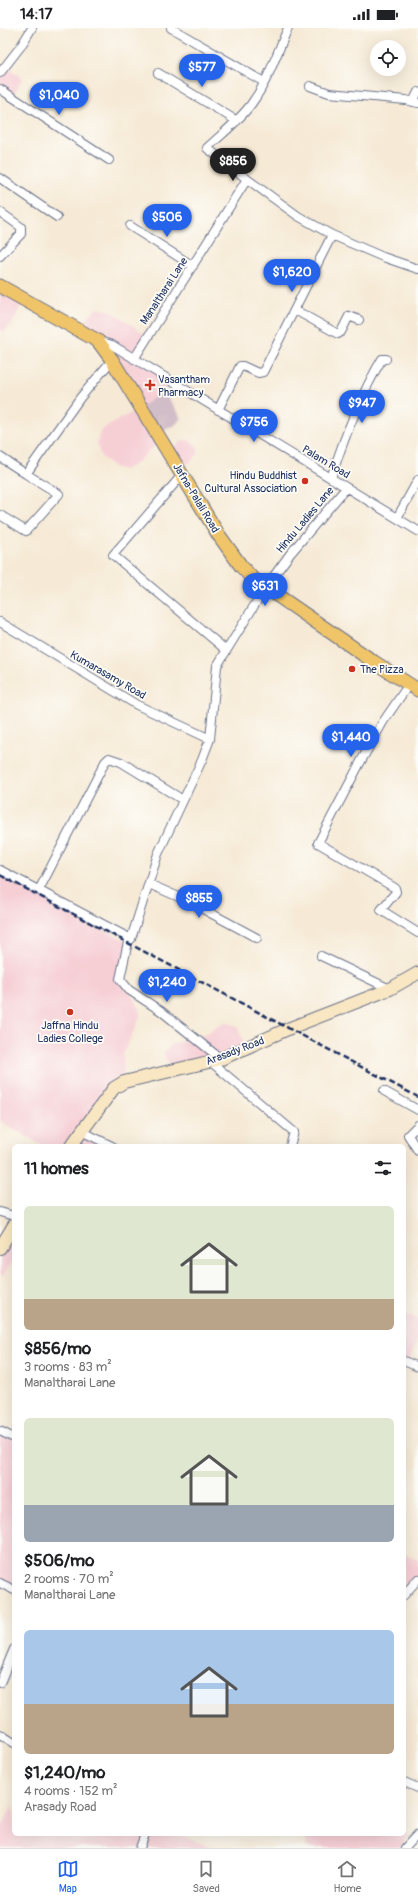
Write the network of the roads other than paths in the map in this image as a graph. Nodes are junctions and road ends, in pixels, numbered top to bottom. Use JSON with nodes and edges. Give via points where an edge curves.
{"nodes":[{"id":1,"x":32,"y":28,"type":"edge"},
{"id":2,"x":172,"y":28,"type":"edge"},
{"id":3,"x":288,"y":28,"type":"edge"},
{"id":4,"x":0,"y":72,"type":"edge"},
{"id":5,"x":158,"y":73,"type":"dead end"},
{"id":6,"x":264,"y":82,"type":"junction"},
{"id":7,"x":310,"y":86,"type":"dead end"},
{"id":8,"x":0,"y":88,"type":"edge"},
{"id":9,"x":418,"y":92,"type":"edge"},
{"id":10,"x":416,"y":103,"type":"edge"},
{"id":11,"x":237,"y":121,"type":"junction"},
{"id":12,"x":109,"y":160,"type":"dead end"},
{"id":13,"x":0,"y":178,"type":"edge"},
{"id":14,"x":247,"y":179,"type":"junction"},
{"id":15,"x":0,"y":212,"type":"edge"},
{"id":16,"x":57,"y":217,"type":"dead end"},
{"id":17,"x":130,"y":226,"type":"dead end"},
{"id":18,"x":332,"y":235,"type":"junction"},
{"id":19,"x":0,"y":256,"type":"edge"},
{"id":20,"x":193,"y":266,"type":"junction"},
{"id":21,"x":418,"y":269,"type":"edge"},
{"id":22,"x":0,"y":286,"type":"edge"},
{"id":23,"x":295,"y":310,"type":"junction"},
{"id":24,"x":359,"y":320,"type":"dead end"},
{"id":25,"x":98,"y":341,"type":"junction"},
{"id":26,"x":134,"y":359,"type":"junction"},
{"id":27,"x":386,"y":359,"type":"dead end"},
{"id":28,"x":112,"y":360,"type":"junction"},
{"id":29,"x":218,"y":410,"type":"junction"},
{"id":30,"x":0,"y":457,"type":"edge"},
{"id":31,"x":26,"y":474,"type":"junction"},
{"id":32,"x":182,"y":475,"type":"junction"},
{"id":33,"x":331,"y":478,"type":"junction"},
{"id":34,"x":418,"y":480,"type":"edge"},
{"id":35,"x":346,"y":488,"type":"junction"},
{"id":36,"x":0,"y":515,"type":"edge"},
{"id":37,"x":397,"y":518,"type":"junction"},
{"id":38,"x":418,"y":531,"type":"edge"},
{"id":39,"x":265,"y":588,"type":"junction"},
{"id":40,"x":0,"y":622,"type":"edge"},
{"id":41,"x":226,"y":650,"type":"junction"},
{"id":42,"x":414,"y":687,"type":"edge"},
{"id":43,"x":210,"y":739,"type":"junction"},
{"id":44,"x":184,"y":800,"type":"junction"},
{"id":45,"x":0,"y":870,"type":"edge"},
{"id":46,"x":149,"y":884,"type":"junction"},
{"id":47,"x":39,"y":890,"type":"junction"},
{"id":48,"x":418,"y":933,"type":"edge"},
{"id":49,"x":257,"y":938,"type":"dead end"},
{"id":50,"x":131,"y":939,"type":"junction"},
{"id":51,"x":321,"y":956,"type":"dead end"},
{"id":52,"x":418,"y":973,"type":"edge"},
{"id":53,"x":390,"y":989,"type":"junction"},
{"id":54,"x":216,"y":1060,"type":"junction"},
{"id":55,"x":384,"y":1091,"type":"dead end"},
{"id":56,"x":418,"y":1110,"type":"edge"},
{"id":57,"x":418,"y":1125,"type":"edge"},
{"id":58,"x":82,"y":1132,"type":"junction"},
{"id":59,"x":73,"y":1144,"type":"edge"},
{"id":60,"x":108,"y":1144,"type":"edge"},
{"id":61,"x":291,"y":1144,"type":"edge"},
{"id":62,"x":418,"y":1150,"type":"edge"},
{"id":63,"x":0,"y":1212,"type":"edge"},
{"id":64,"x":12,"y":1215,"type":"edge"},
{"id":65,"x":12,"y":1228,"type":"edge"},
{"id":66,"x":0,"y":1248,"type":"edge"},
{"id":67,"x":406,"y":1362,"type":"edge"},
{"id":68,"x":418,"y":1367,"type":"edge"},
{"id":69,"x":0,"y":1431,"type":"edge"},
{"id":70,"x":12,"y":1437,"type":"edge"},
{"id":71,"x":418,"y":1579,"type":"edge"},
{"id":72,"x":0,"y":1583,"type":"edge"},
{"id":73,"x":12,"y":1589,"type":"edge"},
{"id":74,"x":406,"y":1593,"type":"edge"},
{"id":75,"x":12,"y":1654,"type":"edge"},
{"id":76,"x":0,"y":1683,"type":"edge"},
{"id":77,"x":0,"y":1734,"type":"edge"},
{"id":78,"x":12,"y":1742,"type":"edge"},
{"id":79,"x":406,"y":1783,"type":"edge"},
{"id":80,"x":418,"y":1788,"type":"edge"},
{"id":81,"x":418,"y":1834,"type":"edge"},
{"id":82,"x":144,"y":1836,"type":"edge"},
{"id":83,"x":140,"y":1848,"type":"edge"},
{"id":84,"x":405,"y":1848,"type":"edge"}],
"edges":[{"from":1,"to":4,"type":"street"},
{"from":2,"to":6,"type":"street"},
{"from":3,"to":6,"type":"street"},
{"from":5,"to":11,"type":"street"},
{"from":6,"to":11,"type":"street","via":[[252,104]]},
{"from":7,"to":10,"type":"street","via":[[329,93]]},
{"from":8,"to":12,"type":"street"},
{"from":9,"to":10,"type":"street"},
{"from":11,"to":14,"type":"street","via":[[207,148]]},
{"from":13,"to":16,"type":"street"},
{"from":14,"to":18,"type":"street","via":[[298,216]]},
{"from":14,"to":20,"type":"street","name":"Manaltharai Lane"},
{"from":15,"to":19,"type":"street","via":[[22,230]]},
{"from":17,"to":20,"type":"street"},
{"from":18,"to":21,"type":"street"},
{"from":18,"to":23,"type":"street"},
{"from":20,"to":26,"type":"street","name":"Manaltharai Lane"},
{"from":22,"to":25,"type":"main road","name":"Jafna-Palali Road"},
{"from":23,"to":24,"type":"street","via":[[338,334],[342,332],[349,316]]},
{"from":23,"to":29,"type":"street","via":[[263,372],[258,373],[240,366]]},
{"from":25,"to":26,"type":"street","name":"Palam Road","via":[[112,345]]},
{"from":25,"to":28,"type":"main road","name":"Jafna-Palali Road"},
{"from":26,"to":29,"type":"street","name":"Palam Road"},
{"from":27,"to":33,"type":"street","via":[[382,359],[361,401],[342,443]]},
{"from":28,"to":31,"type":"street","via":[[75,405]]},
{"from":28,"to":32,"type":"main road","name":"Jafna-Palali Road"},
{"from":29,"to":33,"type":"street","name":"Palam Road"},
{"from":30,"to":31,"type":"street"},
{"from":31,"to":36,"type":"street","via":[[59,494],[26,531]]},
{"from":32,"to":39,"type":"main road","name":"Jafna-Palali Road","via":[[241,566]]},
{"from":32,"to":41,"type":"street","via":[[113,555]]},
{"from":33,"to":35,"type":"street","name":"Palam Road"},
{"from":34,"to":37,"type":"street"},
{"from":35,"to":37,"type":"street","name":"Palam Road"},
{"from":35,"to":39,"type":"street","name":"Hindu Ladies Lane"},
{"from":37,"to":38,"type":"street","name":"Palam Road"},
{"from":39,"to":41,"type":"street","name":"Hindu Ladies Lane"},
{"from":39,"to":42,"type":"main road","name":"Jafna-Palali Road"},
{"from":40,"to":43,"type":"street","name":"Kumarasamy Road","via":[[136,705]]},
{"from":41,"to":43,"type":"street","name":"Hindu Ladies Lane","via":[[217,666]]},
{"from":42,"to":48,"type":"street","via":[[384,722],[318,842],[395,888],[396,892],[382,910]]},
{"from":43,"to":44,"type":"street","name":"Hindu Ladies Lane"},
{"from":44,"to":46,"type":"street","name":"Hindu Ladies Lane","via":[[158,854]]},
{"from":44,"to":47,"type":"street","via":[[121,762],[109,758]]},
{"from":45,"to":47,"type":"street"},
{"from":46,"to":49,"type":"street","via":[[188,901]]},
{"from":46,"to":50,"type":"street","name":"Hindu Ladies Lane"},
{"from":47,"to":50,"type":"street"},
{"from":50,"to":54,"type":"street","name":"Hindu Ladies Lane","via":[[128,942],[120,979],[129,990],[161,1011]]},
{"from":51,"to":53,"type":"street"},
{"from":52,"to":53,"type":"main road","name":"Arasady Road"},
{"from":53,"to":54,"type":"main road","name":"Arasady Road"},
{"from":54,"to":58,"type":"main road","name":"Arasady Road","via":[[124,1082],[114,1088]]},
{"from":54,"to":61,"type":"street","via":[[294,1132]]},
{"from":55,"to":56,"type":"street"},
{"from":57,"to":62,"type":"street","via":[[408,1135]]},
{"from":58,"to":59,"type":"main road","name":"Arasady Road"},
{"from":58,"to":60,"type":"street"},
{"from":63,"to":64,"type":"street"},
{"from":65,"to":66,"type":"main road"},
{"from":67,"to":68,"type":"street"},
{"from":69,"to":70,"type":"street"},
{"from":71,"to":74,"type":"street"},
{"from":72,"to":73,"type":"street"},
{"from":75,"to":76,"type":"street"},
{"from":77,"to":78,"type":"street"},
{"from":79,"to":80,"type":"street"},
{"from":81,"to":84,"type":"street"},
{"from":82,"to":83,"type":"street"}]}
